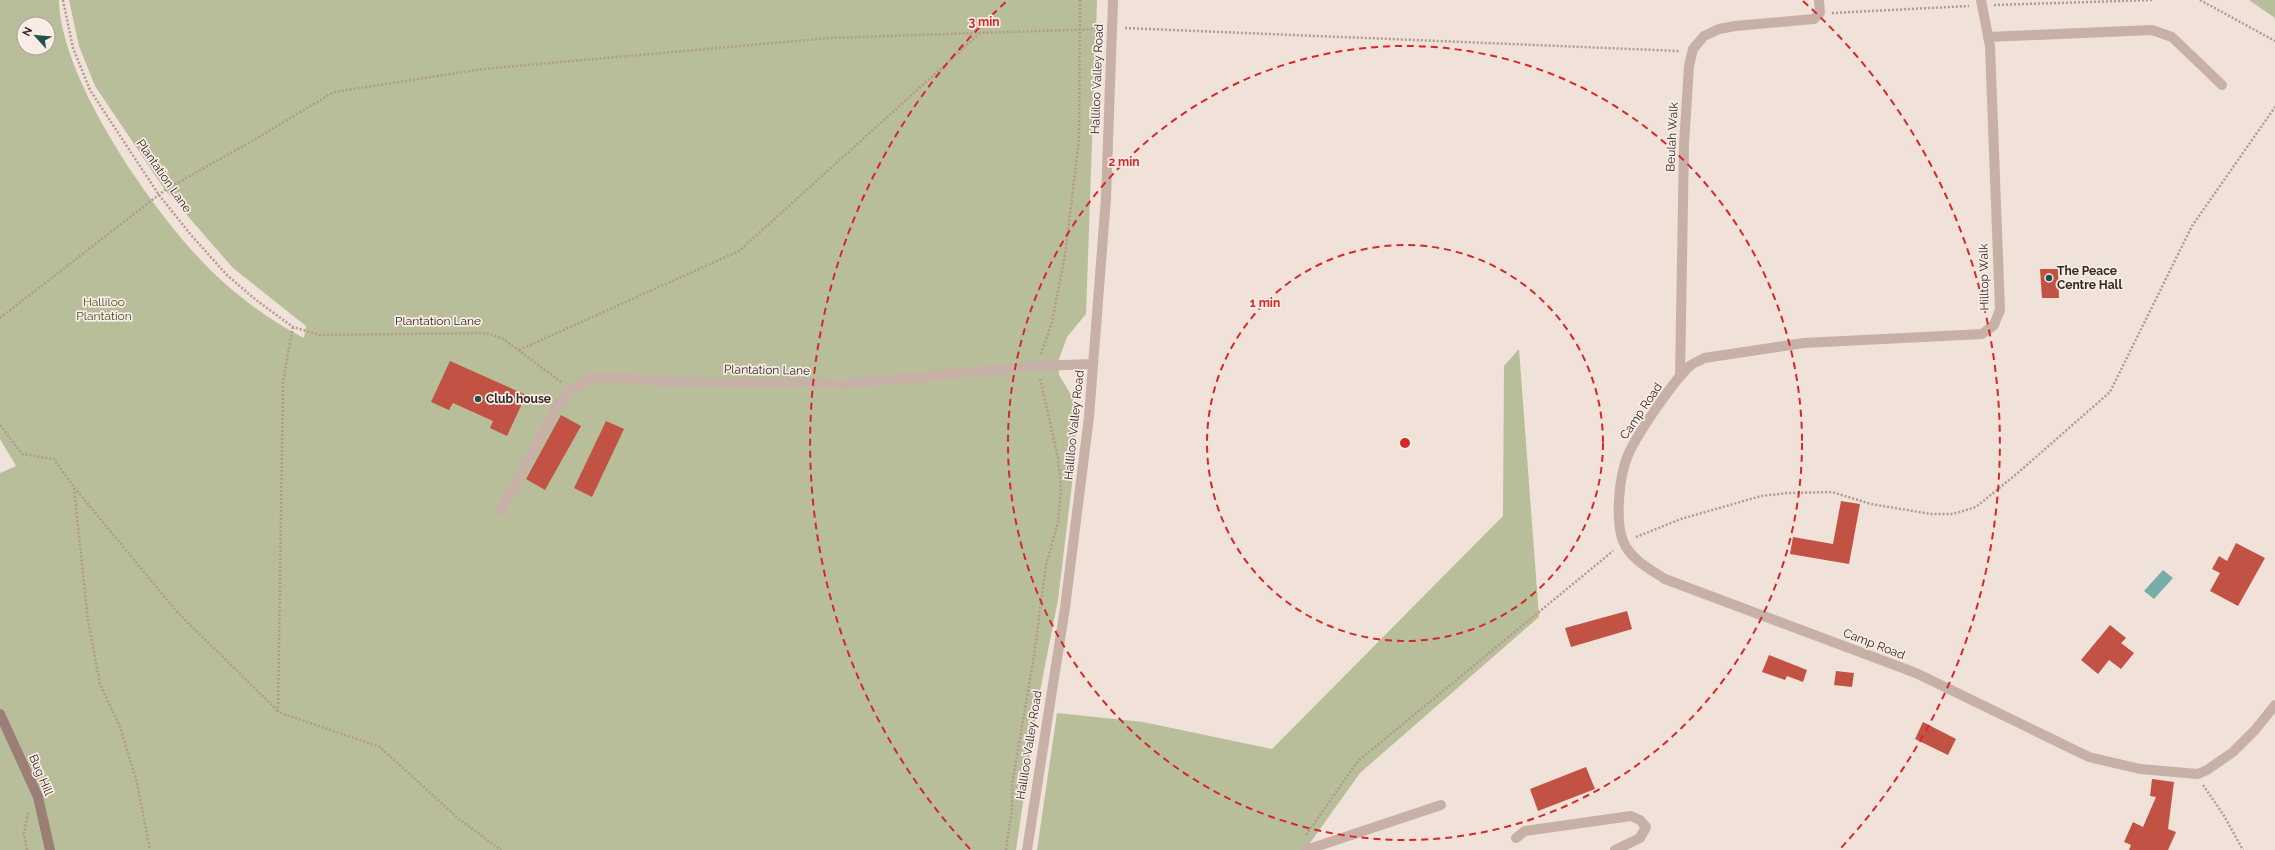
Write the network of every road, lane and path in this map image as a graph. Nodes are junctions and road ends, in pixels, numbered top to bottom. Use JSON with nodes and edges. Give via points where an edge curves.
{"nodes":[{"id":1,"x":63,"y":0,"type":"edge"},
{"id":2,"x":1080,"y":0,"type":"edge"},
{"id":3,"x":1113,"y":0,"type":"edge"},
{"id":4,"x":1819,"y":0,"type":"edge"},
{"id":5,"x":2152,"y":0,"type":"edge"},
{"id":6,"x":2200,"y":0,"type":"edge"},
{"id":7,"x":1982,"y":3,"type":"edge"},
{"id":8,"x":1820,"y":13,"type":"junction"},
{"id":9,"x":1112,"y":28,"type":"junction"},
{"id":10,"x":1079,"y":31,"type":"junction"},
{"id":11,"x":980,"y":34,"type":"junction"},
{"id":12,"x":1988,"y":37,"type":"junction"},
{"id":13,"x":2275,"y":41,"type":"edge"},
{"id":14,"x":1693,"y":48,"type":"junction"},
{"id":15,"x":2222,"y":85,"type":"dead end"},
{"id":16,"x":2275,"y":107,"type":"edge"},
{"id":17,"x":159,"y":195,"type":"junction"},
{"id":18,"x":0,"y":318,"type":"edge"},
{"id":19,"x":293,"y":327,"type":"junction"},
{"id":20,"x":519,"y":350,"type":"junction"},
{"id":21,"x":1093,"y":364,"type":"junction"},
{"id":22,"x":1037,"y":366,"type":"junction"},
{"id":23,"x":1680,"y":377,"type":"junction"},
{"id":24,"x":571,"y":389,"type":"junction"},
{"id":25,"x":0,"y":425,"type":"edge"},
{"id":26,"x":74,"y":487,"type":"junction"},
{"id":27,"x":501,"y":511,"type":"dead end"},
{"id":28,"x":1624,"y":542,"type":"junction"},
{"id":29,"x":2275,"y":705,"type":"edge"},
{"id":30,"x":278,"y":712,"type":"junction"},
{"id":31,"x":0,"y":714,"type":"edge"},
{"id":32,"x":2197,"y":774,"type":"junction"},
{"id":33,"x":38,"y":797,"type":"junction"},
{"id":34,"x":1441,"y":805,"type":"dead end"},
{"id":35,"x":1305,"y":837,"type":"dead end"},
{"id":36,"x":1516,"y":838,"type":"dead end"},
{"id":37,"x":27,"y":850,"type":"edge"},
{"id":38,"x":50,"y":850,"type":"edge"},
{"id":39,"x":150,"y":850,"type":"edge"},
{"id":40,"x":501,"y":850,"type":"edge"},
{"id":41,"x":1006,"y":850,"type":"edge"},
{"id":42,"x":1027,"y":850,"type":"edge"},
{"id":43,"x":1306,"y":850,"type":"edge"},
{"id":44,"x":1615,"y":850,"type":"edge"},
{"id":45,"x":2243,"y":850,"type":"edge"}],
"edges":[{"from":1,"to":17,"type":"path","name":"Plantation Lane","via":[[73,48],[90,90]]},
{"from":2,"to":10,"type":"path"},
{"from":3,"to":9,"type":"street","name":"Halliloo Valley Road"},
{"from":4,"to":8,"type":"street"},
{"from":5,"to":7,"type":"path"},
{"from":6,"to":13,"type":"path"},
{"from":7,"to":8,"type":"path"},
{"from":7,"to":12,"type":"street","name":"Hilltop Walk"},
{"from":8,"to":14,"type":"street","via":[[1814,19],[1720,29],[1704,36]]},
{"from":9,"to":10,"type":"path"},
{"from":9,"to":14,"type":"path","via":[[1684,51]]},
{"from":9,"to":21,"type":"street","name":"Halliloo Valley Road","via":[[1106,198]]},
{"from":10,"to":11,"type":"path"},
{"from":10,"to":22,"type":"path","via":[[1079,140],[1066,255],[1052,322]]},
{"from":11,"to":17,"type":"path","via":[[829,38],[483,69],[334,92]]},
{"from":11,"to":20,"type":"path","via":[[738,251]]},
{"from":12,"to":15,"type":"street","via":[[2152,30],[2172,37]]},
{"from":12,"to":23,"type":"street","name":"Hilltop Walk","via":[[2000,310],[1994,325],[1982,334],[1804,343],[1704,358],[1691,365]]},
{"from":14,"to":23,"type":"street","name":"Beulah Walk","via":[[1689,66],[1684,144]]},
{"from":16,"to":28,"type":"path","via":[[2192,226],[2110,392],[1976,507],[1953,514],[1930,514],[1870,504],[1832,492],[1788,493],[1761,496],[1681,519]]},
{"from":17,"to":18,"type":"path"},
{"from":17,"to":19,"type":"path","name":"Plantation Lane","via":[[227,274],[256,300]]},
{"from":19,"to":20,"type":"path","name":"Plantation Lane","via":[[320,335],[485,333],[502,338]]},
{"from":19,"to":30,"type":"path","via":[[283,381]]},
{"from":20,"to":24,"type":"path","name":"Plantation Lane"},
{"from":21,"to":22,"type":"street","name":"Plantation Lane"},
{"from":21,"to":42,"type":"street","name":"Halliloo Valley Road","via":[[1089,417],[1065,608]]},
{"from":22,"to":24,"type":"street","name":"Plantation Lane","via":[[844,384],[673,382],[617,377],[593,378]]},
{"from":22,"to":41,"type":"path","via":[[1058,458],[1061,490],[1058,522],[1046,565],[1034,656],[1012,785],[1012,808]]},
{"from":23,"to":28,"type":"street","name":"Camp Road","via":[[1635,441],[1628,456],[1619,506],[1619,527]]},
{"from":24,"to":27,"type":"street","via":[[556,406]]},
{"from":25,"to":26,"type":"path","via":[[22,454],[54,459]]},
{"from":26,"to":30,"type":"path","via":[[177,612]]},
{"from":26,"to":39,"type":"path","via":[[88,621],[100,684],[120,727],[137,783]]},
{"from":28,"to":32,"type":"street","name":"Camp Road","via":[[1632,555],[1644,566],[1665,579],[1916,673],[2089,758],[2140,769]]},
{"from":28,"to":35,"type":"path","via":[[1358,761]]},
{"from":29,"to":32,"type":"street","via":[[2233,752]]},
{"from":30,"to":40,"type":"path","via":[[380,747],[459,819]]},
{"from":31,"to":33,"type":"street","name":"Bug Hill"},
{"from":32,"to":45,"type":"path"},
{"from":33,"to":37,"type":"path","via":[[26,815],[24,833]]},
{"from":33,"to":38,"type":"street","name":"Bug Hill"},
{"from":34,"to":43,"type":"street"},
{"from":36,"to":44,"type":"street","via":[[1525,831],[1631,816],[1640,820],[1646,827],[1640,838]]}]}
